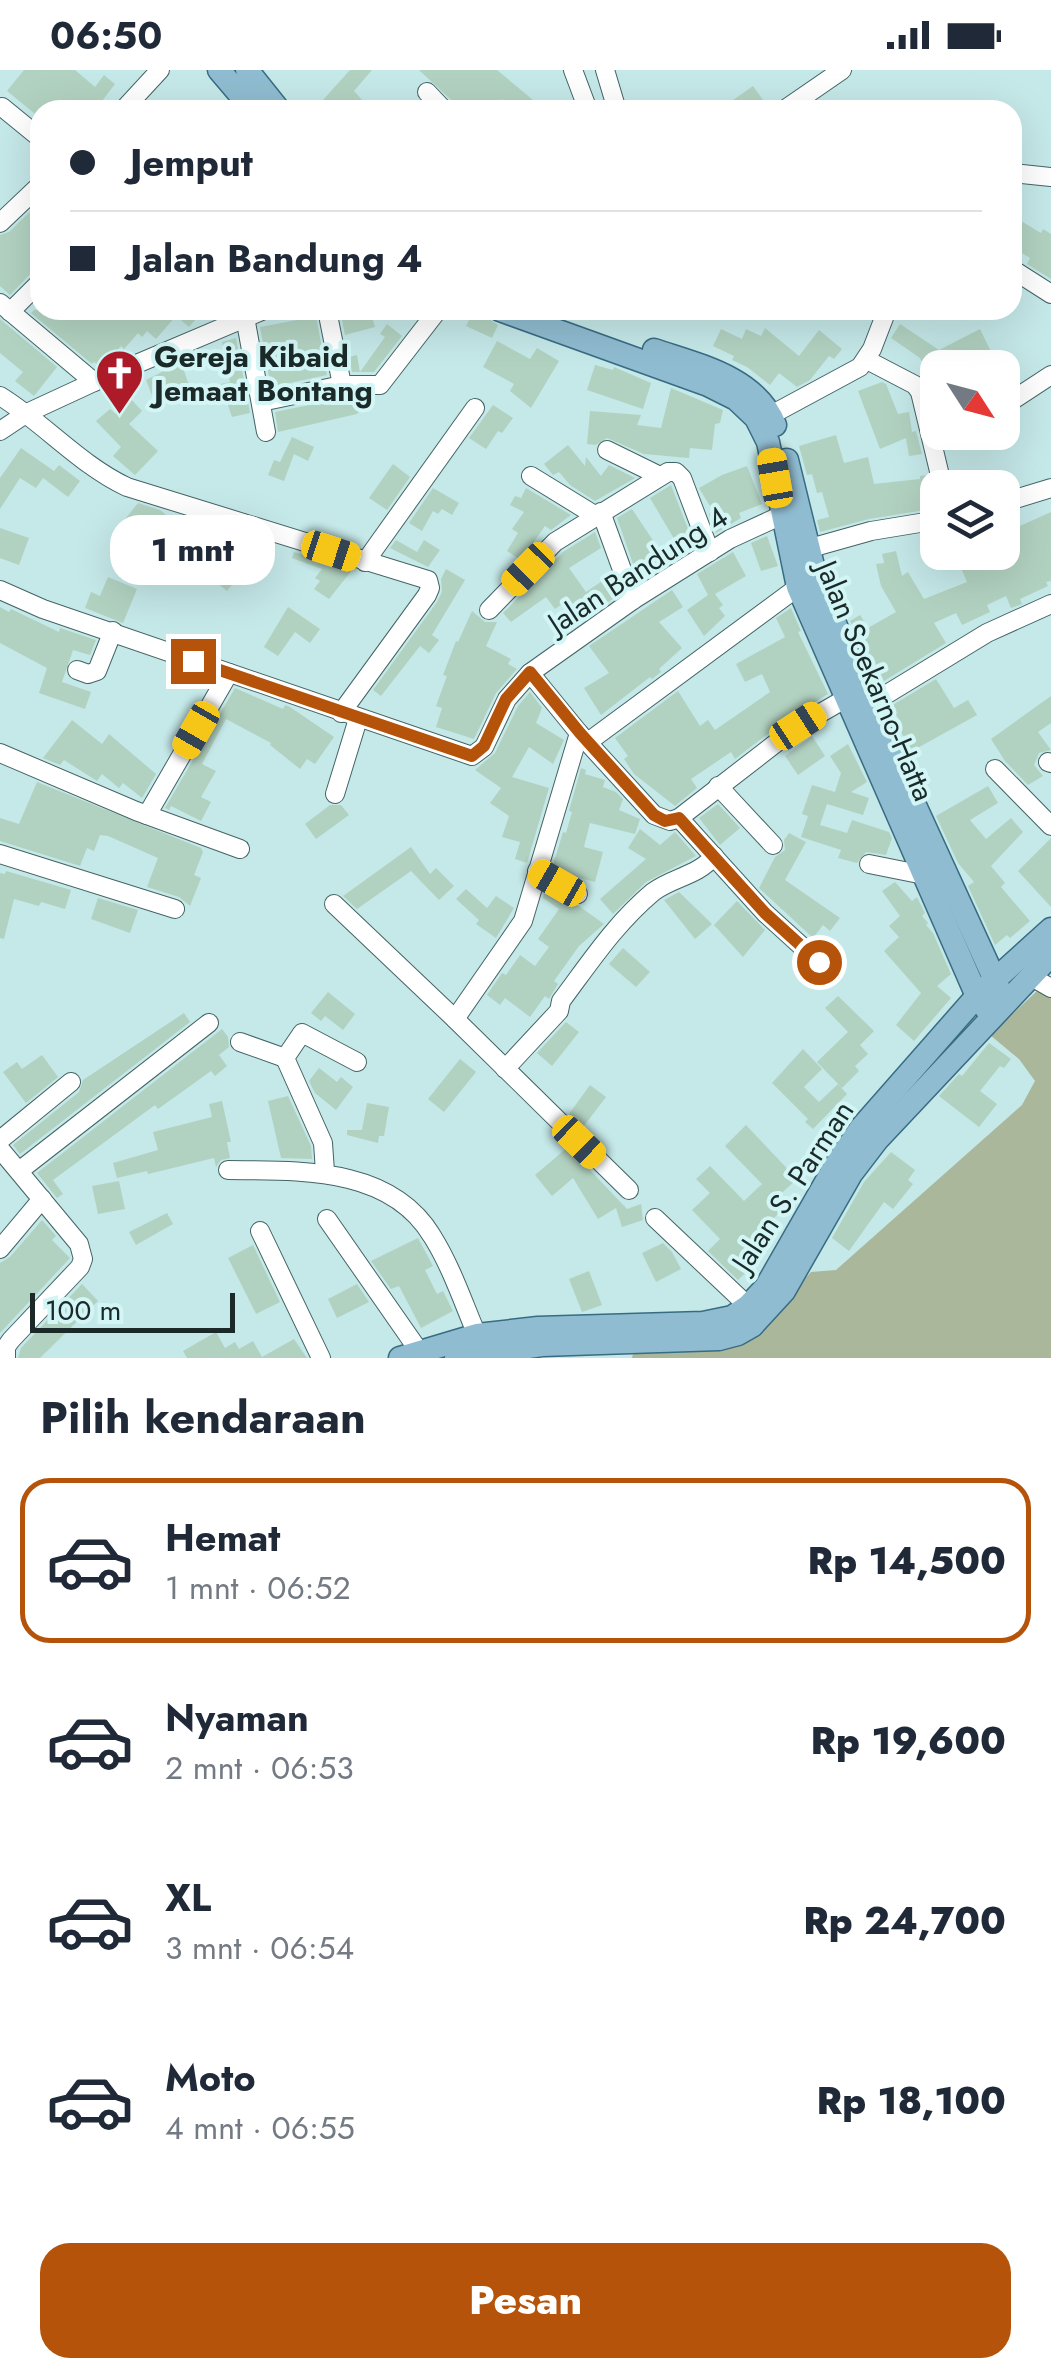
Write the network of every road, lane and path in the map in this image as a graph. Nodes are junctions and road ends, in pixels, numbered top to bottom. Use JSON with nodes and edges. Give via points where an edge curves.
{"nodes":[{"id":1,"x":160,"y":70,"type":"edge"},
{"id":2,"x":219,"y":70,"type":"edge"},
{"id":3,"x":247,"y":70,"type":"edge"},
{"id":4,"x":572,"y":70,"type":"edge"},
{"id":5,"x":605,"y":70,"type":"edge"},
{"id":6,"x":842,"y":70,"type":"edge"},
{"id":7,"x":427,"y":92,"type":"dead end"},
{"id":8,"x":132,"y":100,"type":"edge"},
{"id":9,"x":244,"y":100,"type":"edge"},
{"id":10,"x":271,"y":100,"type":"edge"},
{"id":11,"x":435,"y":100,"type":"edge"},
{"id":12,"x":584,"y":100,"type":"edge"},
{"id":13,"x":613,"y":100,"type":"edge"},
{"id":14,"x":798,"y":100,"type":"edge"},
{"id":15,"x":2,"y":107,"type":"edge"},
{"id":16,"x":30,"y":130,"type":"edge"},
{"id":17,"x":1022,"y":173,"type":"edge"},
{"id":18,"x":1050,"y":174,"type":"edge"},
{"id":19,"x":30,"y":194,"type":"edge"},
{"id":20,"x":0,"y":223,"type":"edge"},
{"id":21,"x":1022,"y":275,"type":"edge"},
{"id":22,"x":30,"y":289,"type":"edge"},
{"id":23,"x":1051,"y":294,"type":"edge"},
{"id":24,"x":5,"y":307,"type":"edge"},
{"id":25,"x":227,"y":320,"type":"edge"},
{"id":26,"x":243,"y":320,"type":"edge"},
{"id":27,"x":329,"y":320,"type":"edge"},
{"id":28,"x":430,"y":320,"type":"edge"},
{"id":29,"x":528,"y":320,"type":"edge"},
{"id":30,"x":569,"y":320,"type":"edge"},
{"id":31,"x":883,"y":320,"type":"edge"},
{"id":32,"x":867,"y":360,"type":"junction"},
{"id":33,"x":1051,"y":375,"type":"edge"},
{"id":34,"x":94,"y":382,"type":"junction"},
{"id":35,"x":342,"y":385,"type":"junction"},
{"id":36,"x":1020,"y":395,"type":"edge"},
{"id":37,"x":0,"y":396,"type":"edge"},
{"id":38,"x":261,"y":402,"type":"junction"},
{"id":39,"x":474,"y":408,"type":"dead end"},
{"id":40,"x":27,"y":413,"type":"junction"},
{"id":41,"x":771,"y":415,"type":"junction"},
{"id":42,"x":0,"y":431,"type":"edge"},
{"id":43,"x":266,"y":432,"type":"dead end"},
{"id":44,"x":607,"y":450,"type":"dead end"},
{"id":45,"x":939,"y":470,"type":"edge"},
{"id":46,"x":531,"y":476,"type":"dead end"},
{"id":47,"x":660,"y":476,"type":"junction"},
{"id":48,"x":1051,"y":488,"type":"edge"},
{"id":49,"x":1020,"y":497,"type":"edge"},
{"id":50,"x":599,"y":514,"type":"junction"},
{"id":51,"x":782,"y":514,"type":"junction"},
{"id":52,"x":920,"y":523,"type":"edge"},
{"id":53,"x":807,"y":549,"type":"junction"},
{"id":54,"x":710,"y":552,"type":"junction"},
{"id":55,"x":365,"y":562,"type":"junction"},
{"id":56,"x":798,"y":586,"type":"junction"},
{"id":57,"x":0,"y":590,"type":"edge"},
{"id":58,"x":633,"y":600,"type":"junction"},
{"id":59,"x":1051,"y":604,"type":"edge"},
{"id":60,"x":488,"y":610,"type":"dead end"},
{"id":61,"x":113,"y":631,"type":"junction"},
{"id":62,"x":77,"y":670,"type":"dead end"},
{"id":63,"x":530,"y":672,"type":"junction"},
{"id":64,"x":229,"y":674,"type":"junction"},
{"id":65,"x":860,"y":697,"type":"junction"},
{"id":66,"x":350,"y":716,"type":"junction"},
{"id":67,"x":584,"y":738,"type":"junction"},
{"id":68,"x":0,"y":752,"type":"edge"},
{"id":69,"x":995,"y":769,"type":"dead end"},
{"id":70,"x":718,"y":786,"type":"junction"},
{"id":71,"x":336,"y":794,"type":"dead end"},
{"id":72,"x":147,"y":816,"type":"junction"},
{"id":73,"x":679,"y":818,"type":"junction"},
{"id":74,"x":1051,"y":826,"type":"edge"},
{"id":75,"x":773,"y":845,"type":"dead end"},
{"id":76,"x":240,"y":849,"type":"dead end"},
{"id":77,"x":0,"y":854,"type":"edge"},
{"id":78,"x":714,"y":856,"type":"junction"},
{"id":79,"x":869,"y":864,"type":"dead end"},
{"id":80,"x":537,"y":871,"type":"junction"},
{"id":81,"x":924,"y":875,"type":"junction"},
{"id":82,"x":578,"y":894,"type":"dead end"},
{"id":83,"x":334,"y":904,"type":"dead end"},
{"id":84,"x":175,"y":909,"type":"dead end"},
{"id":85,"x":1051,"y":929,"type":"edge"},
{"id":86,"x":1051,"y":955,"type":"edge"},
{"id":87,"x":819,"y":962,"type":"dead end"},
{"id":88,"x":1044,"y":982,"type":"edge"},
{"id":89,"x":985,"y":988,"type":"junction"},
{"id":90,"x":999,"y":1010,"type":"junction"},
{"id":91,"x":456,"y":1020,"type":"junction"},
{"id":92,"x":209,"y":1023,"type":"dead end"},
{"id":93,"x":240,"y":1042,"type":"dead end"},
{"id":94,"x":290,"y":1049,"type":"junction"},
{"id":95,"x":357,"y":1062,"type":"dead end"},
{"id":96,"x":500,"y":1065,"type":"junction"},
{"id":97,"x":71,"y":1082,"type":"dead end"},
{"id":98,"x":869,"y":1134,"type":"junction"},
{"id":99,"x":1,"y":1147,"type":"edge"},
{"id":100,"x":844,"y":1169,"type":"junction"},
{"id":101,"x":19,"y":1170,"type":"junction"},
{"id":102,"x":228,"y":1170,"type":"dead end"},
{"id":103,"x":325,"y":1172,"type":"junction"},
{"id":104,"x":628,"y":1190,"type":"dead end"},
{"id":105,"x":42,"y":1199,"type":"junction"},
{"id":106,"x":327,"y":1218,"type":"dead end"},
{"id":107,"x":655,"y":1218,"type":"dead end"},
{"id":108,"x":260,"y":1232,"type":"dead end"},
{"id":109,"x":2,"y":1244,"type":"edge"},
{"id":110,"x":748,"y":1306,"type":"junction"},
{"id":111,"x":477,"y":1335,"type":"junction"},
{"id":112,"x":410,"y":1354,"type":"edge"},
{"id":113,"x":6,"y":1358,"type":"edge"},
{"id":114,"x":321,"y":1358,"type":"edge"},
{"id":115,"x":456,"y":1358,"type":"edge"}],
"edges":[{"from":1,"to":8,"type":"street"},
{"from":2,"to":9,"type":"main road"},
{"from":3,"to":10,"type":"main road"},
{"from":4,"to":12,"type":"street"},
{"from":5,"to":13,"type":"street"},
{"from":6,"to":14,"type":"street"},
{"from":7,"to":11,"type":"street"},
{"from":15,"to":16,"type":"street"},
{"from":17,"to":18,"type":"street"},
{"from":19,"to":20,"type":"street"},
{"from":21,"to":23,"type":"street"},
{"from":22,"to":24,"type":"street"},
{"from":24,"to":34,"type":"street"},
{"from":25,"to":34,"type":"street"},
{"from":26,"to":38,"type":"street"},
{"from":27,"to":35,"type":"street"},
{"from":28,"to":35,"type":"street","via":[[384,382]]},
{"from":29,"to":51,"type":"main road","name":"Jalan Soekarno-Hatta","via":[[736,399],[768,442]]},
{"from":30,"to":41,"type":"main road","name":"Jalan Soekarno-Hatta","via":[[716,371],[758,398]]},
{"from":31,"to":32,"type":"street"},
{"from":32,"to":41,"type":"street"},
{"from":32,"to":45,"type":"street","via":[[920,392]]},
{"from":33,"to":36,"type":"street"},
{"from":34,"to":40,"type":"street"},
{"from":35,"to":38,"type":"street"},
{"from":37,"to":40,"type":"street"},
{"from":38,"to":43,"type":"street"},
{"from":39,"to":55,"type":"street"},
{"from":40,"to":42,"type":"street"},
{"from":40,"to":55,"type":"street","via":[[98,472],[127,486]]},
{"from":41,"to":53,"type":"main road","name":"Jalan Soekarno-Hatta"},
{"from":44,"to":47,"type":"street"},
{"from":46,"to":50,"type":"street"},
{"from":47,"to":50,"type":"street"},
{"from":47,"to":54,"type":"street","via":[[676,472],[682,478]]},
{"from":48,"to":49,"type":"street"},
{"from":50,"to":58,"type":"street"},
{"from":50,"to":60,"type":"street","via":[[555,542]]},
{"from":51,"to":54,"type":"street","name":"Jalan Bandung 4"},
{"from":51,"to":56,"type":"main road","name":"Jalan Soekarno-Hatta"},
{"from":52,"to":53,"type":"street"},
{"from":53,"to":65,"type":"main road","name":"Jalan Soekarno-Hatta"},
{"from":54,"to":58,"type":"street","name":"Jalan Bandung 4"},
{"from":55,"to":66,"type":"street","via":[[425,577],[430,588]]},
{"from":56,"to":65,"type":"main road","name":"Jalan Soekarno-Hatta"},
{"from":56,"to":67,"type":"street"},
{"from":57,"to":61,"type":"street","name":"Jalan Bandung 4"},
{"from":58,"to":63,"type":"street","name":"Jalan Bandung 4"},
{"from":59,"to":65,"type":"street"},
{"from":61,"to":62,"type":"street","via":[[96,671]]},
{"from":61,"to":64,"type":"street","name":"Jalan Bandung 4"},
{"from":63,"to":66,"type":"street","name":"Jalan Bandung 4","via":[[472,756]]},
{"from":63,"to":67,"type":"street"},
{"from":64,"to":66,"type":"street","name":"Jalan Bandung 4"},
{"from":64,"to":72,"type":"street"},
{"from":65,"to":70,"type":"street","via":[[798,726]]},
{"from":65,"to":81,"type":"main road","name":"Jalan Soekarno-Hatta"},
{"from":65,"to":89,"type":"main road","name":"Jalan Soekarno-Hatta"},
{"from":66,"to":71,"type":"street"},
{"from":67,"to":73,"type":"street","via":[[654,815]]},
{"from":67,"to":80,"type":"street"},
{"from":68,"to":72,"type":"street"},
{"from":69,"to":74,"type":"street"},
{"from":70,"to":73,"type":"street"},
{"from":70,"to":75,"type":"street"},
{"from":72,"to":76,"type":"street"},
{"from":73,"to":78,"type":"street"},
{"from":77,"to":84,"type":"street"},
{"from":78,"to":87,"type":"street"},
{"from":78,"to":96,"type":"street","via":[[701,870],[657,889],[618,924],[560,1006]]},
{"from":79,"to":81,"type":"street"},
{"from":80,"to":82,"type":"street"},
{"from":80,"to":91,"type":"street","via":[[519,930]]},
{"from":81,"to":89,"type":"main road","name":"Jalan Soekarno-Hatta"},
{"from":83,"to":91,"type":"street"},
{"from":85,"to":89,"type":"main road","name":"Jalan S. Parman"},
{"from":86,"to":88,"type":"main road","name":"Jalan S. Parman"},
{"from":88,"to":90,"type":"main road","name":"Jalan S. Parman"},
{"from":89,"to":90,"type":"main road"},
{"from":89,"to":98,"type":"main road","name":"Jalan S. Parman"},
{"from":90,"to":98,"type":"main road","name":"Jalan S. Parman"},
{"from":91,"to":96,"type":"street"},
{"from":92,"to":101,"type":"street"},
{"from":93,"to":94,"type":"street"},
{"from":94,"to":95,"type":"street","via":[[302,1033]]},
{"from":94,"to":103,"type":"street","via":[[323,1142]]},
{"from":96,"to":104,"type":"street"},
{"from":97,"to":99,"type":"street"},
{"from":98,"to":100,"type":"main road","name":"Jalan S. Parman"},
{"from":99,"to":101,"type":"street"},
{"from":100,"to":110,"type":"main road","name":"Jalan S. Parman"},
{"from":100,"to":115,"type":"main road","name":"Jalan S. Parman","via":[[784,1292],[738,1334]]},
{"from":101,"to":105,"type":"street"},
{"from":102,"to":103,"type":"street"},
{"from":103,"to":111,"type":"street","via":[[392,1196],[426,1227]]},
{"from":105,"to":109,"type":"street"},
{"from":105,"to":113,"type":"street","via":[[79,1244],[83,1259],[11,1340]]},
{"from":106,"to":112,"type":"street"},
{"from":107,"to":110,"type":"street"},
{"from":108,"to":114,"type":"street"},
{"from":110,"to":111,"type":"main road","name":"Jalan S. Parman","via":[[702,1323]]},
{"from":111,"to":112,"type":"main road","name":"Jalan S. Parman"}]}
